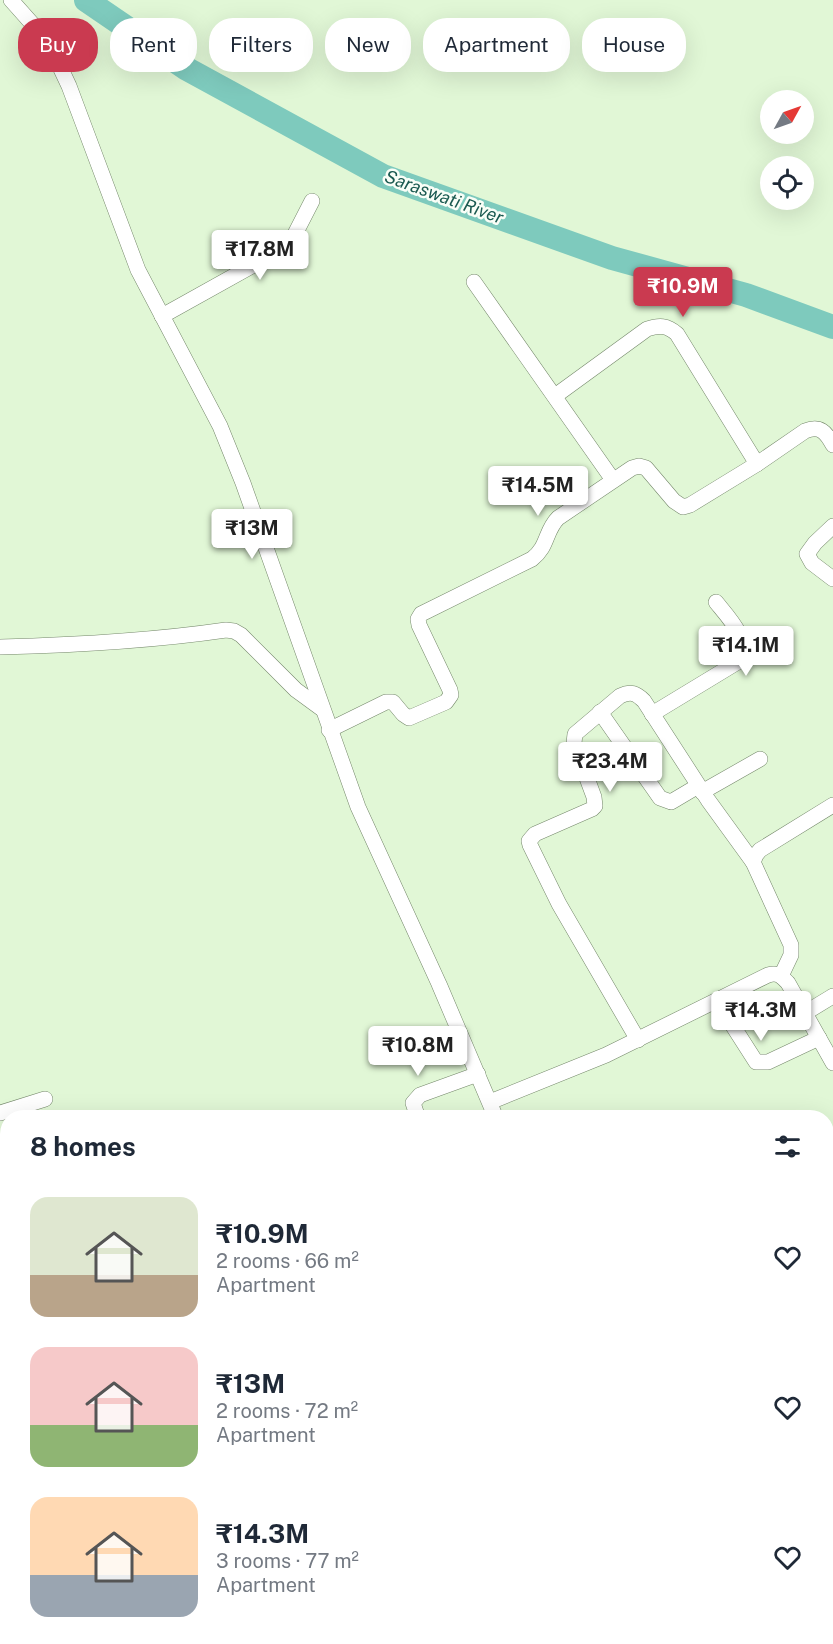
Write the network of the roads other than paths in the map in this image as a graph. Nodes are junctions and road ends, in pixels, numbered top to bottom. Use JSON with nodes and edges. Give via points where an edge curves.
{"nodes":[{"id":1,"x":11,"y":0,"type":"edge"},
{"id":2,"x":312,"y":201,"type":"dead end"},
{"id":3,"x":474,"y":282,"type":"dead end"},
{"id":4,"x":162,"y":316,"type":"junction"},
{"id":5,"x":555,"y":396,"type":"junction"},
{"id":6,"x":833,"y":445,"type":"edge"},
{"id":7,"x":757,"y":464,"type":"junction"},
{"id":8,"x":613,"y":480,"type":"junction"},
{"id":9,"x":833,"y":526,"type":"edge"},
{"id":10,"x":833,"y":579,"type":"edge"},
{"id":11,"x":716,"y":602,"type":"dead end"},
{"id":12,"x":0,"y":647,"type":"edge"},
{"id":13,"x":322,"y":709,"type":"junction"},
{"id":14,"x":600,"y":712,"type":"junction"},
{"id":15,"x":652,"y":714,"type":"junction"},
{"id":16,"x":329,"y":730,"type":"junction"},
{"id":17,"x":760,"y":759,"type":"dead end"},
{"id":18,"x":700,"y":789,"type":"junction"},
{"id":19,"x":833,"y":805,"type":"edge"},
{"id":20,"x":753,"y":862,"type":"junction"},
{"id":21,"x":781,"y":976,"type":"junction"},
{"id":22,"x":833,"y":996,"type":"edge"},
{"id":23,"x":717,"y":1001,"type":"junction"},
{"id":24,"x":805,"y":1013,"type":"junction"},
{"id":25,"x":819,"y":1038,"type":"junction"},
{"id":26,"x":638,"y":1040,"type":"junction"},
{"id":27,"x":833,"y":1063,"type":"edge"},
{"id":28,"x":478,"y":1074,"type":"junction"},
{"id":29,"x":45,"y":1099,"type":"dead end"},
{"id":30,"x":490,"y":1102,"type":"junction"},
{"id":31,"x":10,"y":1110,"type":"edge"},
{"id":32,"x":415,"y":1110,"type":"edge"},
{"id":33,"x":493,"y":1110,"type":"edge"}],
"edges":[{"from":1,"to":4,"type":"street","via":[[53,52],[138,270]]},
{"from":2,"to":4,"type":"street","via":[[284,248]]},
{"from":3,"to":5,"type":"street"},
{"from":4,"to":13,"type":"street","via":[[220,426]]},
{"from":5,"to":7,"type":"street","via":[[647,329],[664,326],[676,334]]},
{"from":5,"to":8,"type":"street"},
{"from":6,"to":7,"type":"street","via":[[828,435],[813,428]]},
{"from":7,"to":8,"type":"street","via":[[683,507],[645,468],[632,468]]},
{"from":8,"to":16,"type":"street","via":[[558,518],[543,549],[532,560],[421,614],[419,625],[450,690],[446,702],[409,718],[393,702],[387,702]]},
{"from":9,"to":10,"type":"street","via":[[807,554],[812,564]]},
{"from":11,"to":15,"type":"street","via":[[741,640],[741,660]]},
{"from":12,"to":13,"type":"street","via":[[147,640],[234,631],[296,690]]},
{"from":13,"to":16,"type":"street"},
{"from":14,"to":15,"type":"street","via":[[620,696],[634,693]]},
{"from":14,"to":18,"type":"street","via":[[660,798],[671,802]]},
{"from":14,"to":26,"type":"street","via":[[579,729],[574,739],[595,806],[531,836],[530,845],[559,904]]},
{"from":15,"to":18,"type":"street"},
{"from":16,"to":28,"type":"street","via":[[358,807]]},
{"from":17,"to":18,"type":"street"},
{"from":18,"to":20,"type":"street"},
{"from":19,"to":20,"type":"street","via":[[760,850]]},
{"from":20,"to":21,"type":"street","via":[[791,945],[791,955]]},
{"from":21,"to":23,"type":"street","via":[[768,975]]},
{"from":21,"to":24,"type":"street"},
{"from":22,"to":24,"type":"street"},
{"from":23,"to":25,"type":"street","via":[[756,1062],[768,1062]]},
{"from":23,"to":26,"type":"street"},
{"from":24,"to":25,"type":"street"},
{"from":25,"to":27,"type":"street"},
{"from":26,"to":30,"type":"street"},
{"from":28,"to":30,"type":"street"},
{"from":28,"to":32,"type":"street","via":[[420,1095],[413,1103]]},
{"from":29,"to":31,"type":"street"},
{"from":30,"to":33,"type":"street"}]}
